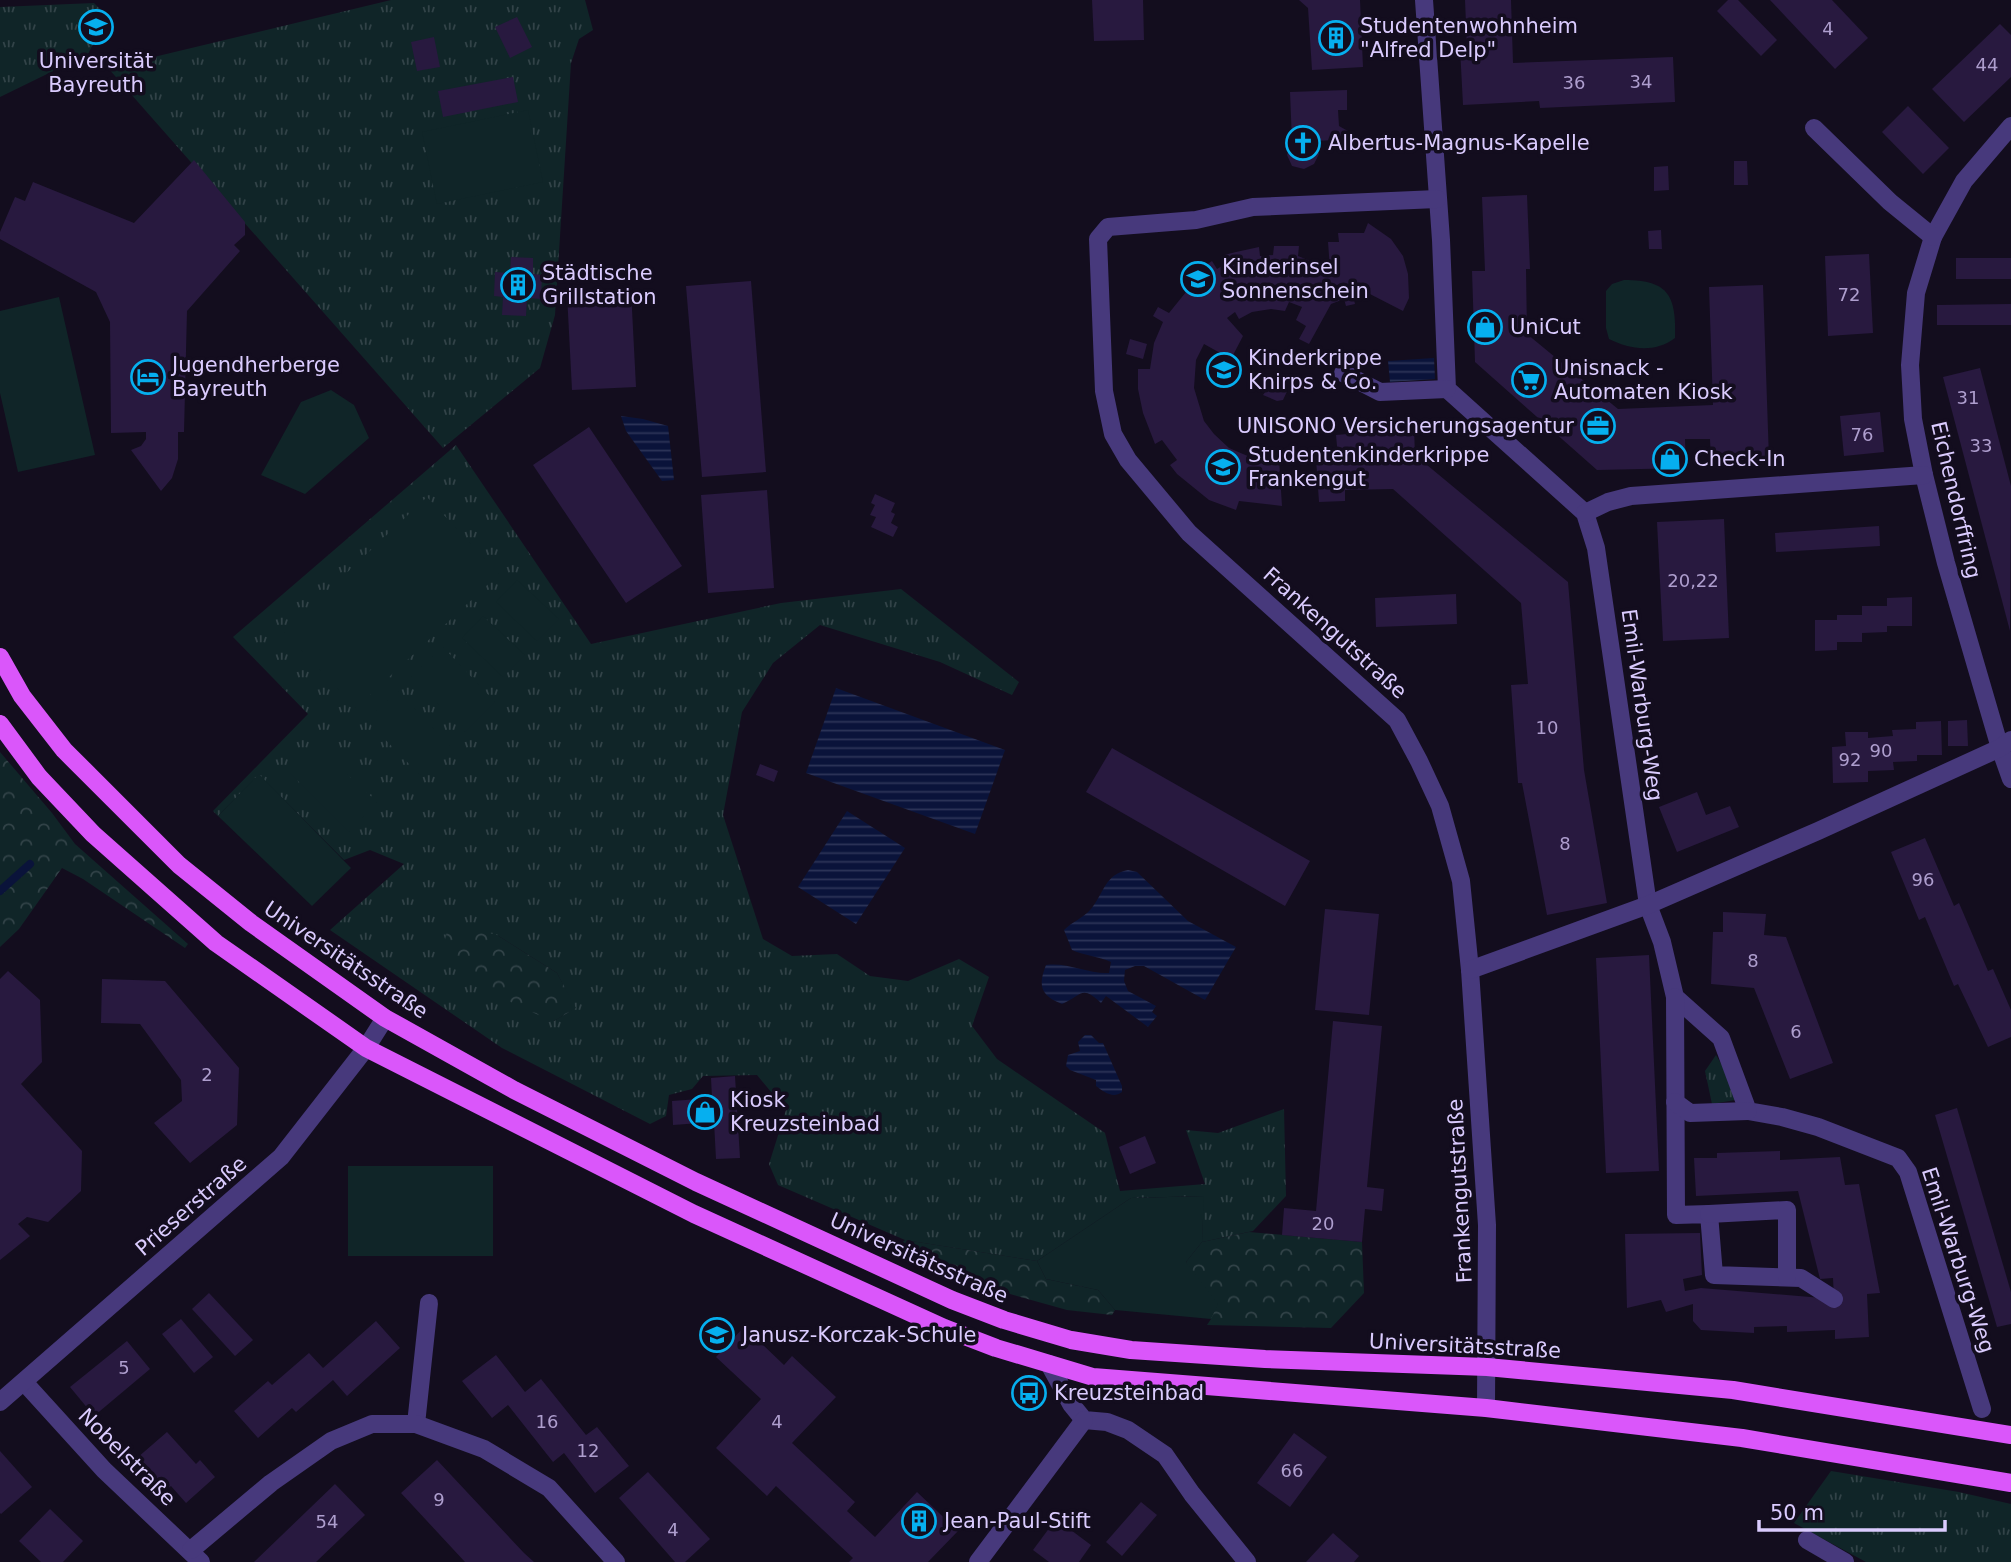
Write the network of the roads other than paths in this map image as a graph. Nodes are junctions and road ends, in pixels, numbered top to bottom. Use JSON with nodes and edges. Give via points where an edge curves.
{"nodes":[{"id":1,"x":1424,"y":0,"type":"edge"},
{"id":2,"x":2011,"y":126,"type":"edge"},
{"id":3,"x":1814,"y":128,"type":"dead end"},
{"id":4,"x":1437,"y":199,"type":"junction"},
{"id":5,"x":1933,"y":237,"type":"junction"},
{"id":6,"x":1343,"y":373,"type":"dead end"},
{"id":7,"x":1447,"y":389,"type":"junction"},
{"id":8,"x":1924,"y":475,"type":"junction"},
{"id":9,"x":1585,"y":513,"type":"junction"},
{"id":10,"x":0,"y":657,"type":"edge"},
{"id":11,"x":0,"y":724,"type":"edge"},
{"id":12,"x":2005,"y":744,"type":"edge"},
{"id":13,"x":2011,"y":779,"type":"edge"},
{"id":14,"x":1648,"y":905,"type":"junction"},
{"id":15,"x":1470,"y":970,"type":"junction"},
{"id":16,"x":1675,"y":997,"type":"junction"},
{"id":17,"x":385,"y":1018,"type":"junction"},
{"id":18,"x":366,"y":1048,"type":"junction"},
{"id":19,"x":1675,"y":1102,"type":"junction"},
{"id":20,"x":1748,"y":1111,"type":"junction"},
{"id":21,"x":1709,"y":1214,"type":"junction"},
{"id":22,"x":1787,"y":1277,"type":"junction"},
{"id":23,"x":1834,"y":1299,"type":"dead end"},
{"id":24,"x":429,"y":1303,"type":"dead end"},
{"id":25,"x":1049,"y":1364,"type":"junction"},
{"id":26,"x":1487,"y":1367,"type":"junction"},
{"id":27,"x":24,"y":1382,"type":"junction"},
{"id":28,"x":0,"y":1402,"type":"edge"},
{"id":29,"x":1486,"y":1408,"type":"junction"},
{"id":30,"x":1982,"y":1409,"type":"dead end"},
{"id":31,"x":1084,"y":1420,"type":"junction"},
{"id":32,"x":416,"y":1424,"type":"junction"},
{"id":33,"x":2011,"y":1435,"type":"edge"},
{"id":34,"x":2011,"y":1483,"type":"edge"},
{"id":35,"x":1807,"y":1540,"type":"dead end"},
{"id":36,"x":196,"y":1556,"type":"edge"},
{"id":37,"x":616,"y":1562,"type":"edge"},
{"id":38,"x":978,"y":1562,"type":"edge"},
{"id":39,"x":1247,"y":1562,"type":"edge"},
{"id":40,"x":1845,"y":1562,"type":"edge"}],
"edges":[{"from":1,"to":4,"type":"street"},
{"from":2,"to":5,"type":"street","name":"Eichendorffring","via":[[1964,181]]},
{"from":3,"to":5,"type":"street"},
{"from":4,"to":7,"type":"street"},
{"from":4,"to":15,"type":"street","name":"Frankengutstraße","via":[[1253,207],[1196,220],[1108,227],[1098,239],[1104,391],[1112,434],[1189,533],[1397,720],[1440,806],[1461,881]]},
{"from":5,"to":8,"type":"street","name":"Eichendorffring","via":[[1916,293],[1910,365],[1913,419]]},
{"from":6,"to":7,"type":"street","via":[[1380,392]]},
{"from":7,"to":9,"type":"street"},
{"from":8,"to":9,"type":"street","via":[[1631,496]]},
{"from":8,"to":12,"type":"street","name":"Eichendorffring","via":[[1946,563]]},
{"from":9,"to":14,"type":"street","name":"Emil-Warburg-Weg","via":[[1596,548]]},
{"from":10,"to":17,"type":"main road","name":"Universitätsstraße","via":[[22,696],[64,750],[179,865],[251,923]]},
{"from":11,"to":18,"type":"main road","via":[[39,777],[104,844],[216,943]]},
{"from":12,"to":13,"type":"street","name":"Eichendorffring"},
{"from":12,"to":14,"type":"street"},
{"from":14,"to":15,"type":"street"},
{"from":14,"to":16,"type":"street","name":"Emil-Warburg-Weg"},
{"from":15,"to":26,"type":"street","name":"Frankengutstraße","via":[[1487,1225]]},
{"from":16,"to":19,"type":"street","name":"Emil-Warburg-Weg"},
{"from":16,"to":20,"type":"street","via":[[1721,1038]]},
{"from":17,"to":18,"type":"street","name":"Prieserstraße"},
{"from":17,"to":26,"type":"main road","name":"Universitätsstraße","via":[[514,1090],[696,1182],[1004,1321],[1071,1340],[1132,1350]]},
{"from":18,"to":25,"type":"main road","via":[[694,1214],[944,1328]]},
{"from":18,"to":27,"type":"street","name":"Prieserstraße","via":[[281,1157]]},
{"from":19,"to":20,"type":"street","name":"Emil-Warburg-Weg","via":[[1690,1113]]},
{"from":19,"to":21,"type":"street","via":[[1676,1215]]},
{"from":20,"to":30,"type":"street","name":"Emil-Warburg-Weg","via":[[1818,1127],[1899,1158],[1908,1172]]},
{"from":21,"to":22,"type":"street","via":[[1714,1275]]},
{"from":21,"to":22,"type":"street","via":[[1787,1210]]},
{"from":22,"to":23,"type":"street","via":[[1801,1278]]},
{"from":24,"to":32,"type":"street"},
{"from":25,"to":29,"type":"main road","via":[[1093,1377]]},
{"from":25,"to":31,"type":"street"},
{"from":26,"to":29,"type":"street","name":"Frankengutstraße"},
{"from":26,"to":33,"type":"main road","name":"Universitätsstraße","via":[[1733,1390]]},
{"from":27,"to":28,"type":"street","name":"Prieserstraße"},
{"from":27,"to":36,"type":"street","name":"Nobelstraße","via":[[104,1470]]},
{"from":29,"to":34,"type":"main road","via":[[1742,1437]]},
{"from":31,"to":38,"type":"street"},
{"from":31,"to":39,"type":"street","via":[[1128,1430],[1165,1455]]},
{"from":32,"to":36,"type":"street","via":[[372,1424],[331,1441],[271,1483]]},
{"from":32,"to":37,"type":"street","via":[[484,1449],[549,1488]]},
{"from":35,"to":40,"type":"street"}]}
